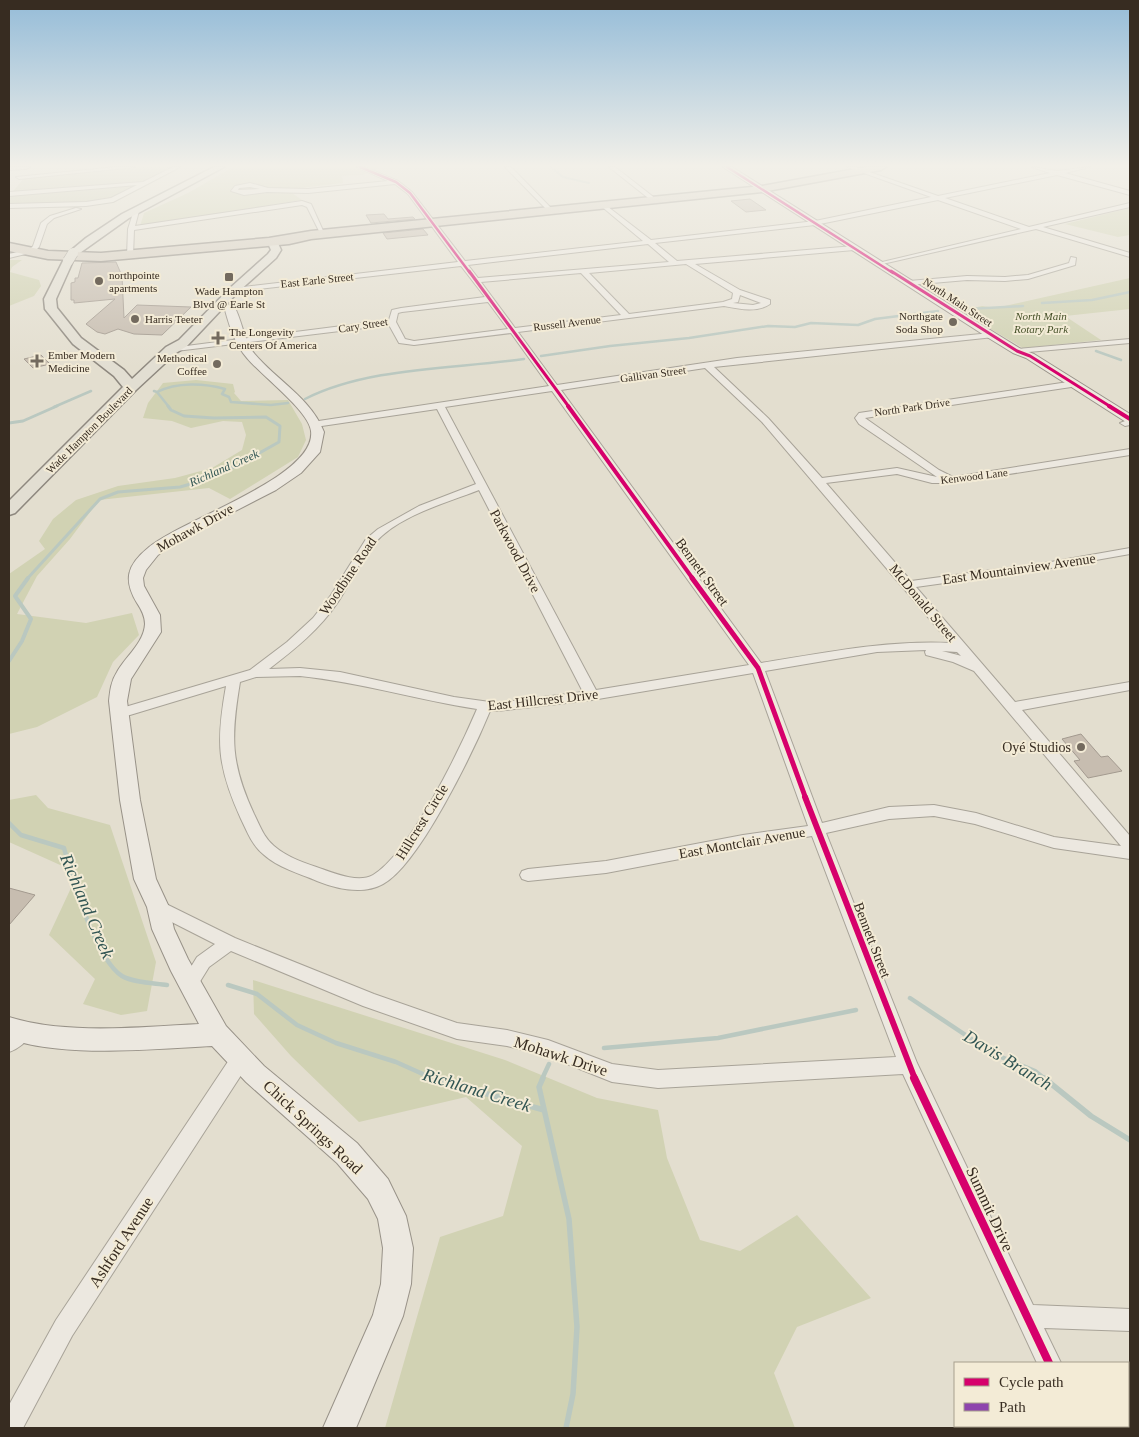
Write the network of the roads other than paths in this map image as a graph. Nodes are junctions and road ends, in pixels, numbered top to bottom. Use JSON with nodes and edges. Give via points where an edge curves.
{"nodes":[{"id":1,"x":40,"y":234,"type":"edge"},
{"id":2,"x":98,"y":234,"type":"edge"},
{"id":3,"x":131,"y":234,"type":"edge"},
{"id":4,"x":322,"y":234,"type":"edge"},
{"id":5,"x":330,"y":234,"type":"edge"},
{"id":6,"x":440,"y":234,"type":"edge"},
{"id":7,"x":639,"y":234,"type":"edge"},
{"id":8,"x":718,"y":234,"type":"edge"},
{"id":9,"x":832,"y":234,"type":"edge"},
{"id":10,"x":1008,"y":234,"type":"edge"},
{"id":11,"x":1059,"y":234,"type":"edge"},
{"id":12,"x":272,"y":240,"type":"junction"},
{"id":13,"x":649,"y":242,"type":"junction"},
{"id":14,"x":234,"y":245,"type":"junction"},
{"id":15,"x":9,"y":247,"type":"edge"},
{"id":16,"x":854,"y":248,"type":"junction"},
{"id":17,"x":29,"y":252,"type":"junction"},
{"id":18,"x":266,"y":252,"type":"junction"},
{"id":19,"x":1130,"y":255,"type":"edge"},
{"id":20,"x":9,"y":256,"type":"edge"},
{"id":21,"x":130,"y":256,"type":"junction"},
{"id":22,"x":1073,"y":258,"type":"dead end"},
{"id":23,"x":687,"y":262,"type":"junction"},
{"id":24,"x":463,"y":263,"type":"junction"},
{"id":25,"x":675,"y":263,"type":"junction"},
{"id":26,"x":880,"y":264,"type":"junction"},
{"id":27,"x":583,"y":271,"type":"junction"},
{"id":28,"x":475,"y":280,"type":"junction"},
{"id":29,"x":243,"y":281,"type":"junction"},
{"id":30,"x":909,"y":283,"type":"junction"},
{"id":31,"x":266,"y":285,"type":"junction"},
{"id":32,"x":234,"y":290,"type":"junction"},
{"id":33,"x":737,"y":292,"type":"junction"},
{"id":34,"x":490,"y":299,"type":"junction"},
{"id":35,"x":724,"y":304,"type":"junction"},
{"id":36,"x":214,"y":305,"type":"junction"},
{"id":37,"x":627,"y":316,"type":"junction"},
{"id":38,"x":392,"y":322,"type":"junction"},
{"id":39,"x":512,"y":330,"type":"junction"},
{"id":40,"x":991,"y":335,"type":"junction"},
{"id":41,"x":1130,"y":341,"type":"edge"},
{"id":42,"x":240,"y":342,"type":"junction"},
{"id":43,"x":170,"y":350,"type":"junction"},
{"id":44,"x":1017,"y":351,"type":"junction"},
{"id":45,"x":708,"y":366,"type":"junction"},
{"id":46,"x":137,"y":382,"type":"junction"},
{"id":47,"x":1071,"y":385,"type":"junction"},
{"id":48,"x":553,"y":388,"type":"junction"},
{"id":49,"x":440,"y":406,"type":"junction"},
{"id":50,"x":1129,"y":423,"type":"edge"},
{"id":51,"x":315,"y":424,"type":"junction"},
{"id":52,"x":1130,"y":452,"type":"edge"},
{"id":53,"x":952,"y":480,"type":"junction"},
{"id":54,"x":819,"y":481,"type":"junction"},
{"id":55,"x":481,"y":486,"type":"junction"},
{"id":56,"x":9,"y":510,"type":"edge"},
{"id":57,"x":1130,"y":552,"type":"edge"},
{"id":58,"x":908,"y":585,"type":"junction"},
{"id":59,"x":911,"y":646,"type":"junction"},
{"id":60,"x":962,"y":648,"type":"junction"},
{"id":61,"x":758,"y":668,"type":"junction"},
{"id":62,"x":980,"y":670,"type":"junction"},
{"id":63,"x":256,"y":674,"type":"junction"},
{"id":64,"x":234,"y":680,"type":"junction"},
{"id":65,"x":1130,"y":686,"type":"edge"},
{"id":66,"x":592,"y":696,"type":"junction"},
{"id":67,"x":485,"y":707,"type":"junction"},
{"id":68,"x":1012,"y":707,"type":"junction"},
{"id":69,"x":120,"y":713,"type":"junction"},
{"id":70,"x":817,"y":830,"type":"junction"},
{"id":71,"x":1130,"y":846,"type":"edge"},
{"id":72,"x":1130,"y":853,"type":"edge"},
{"id":73,"x":528,"y":875,"type":"dead end"},
{"id":74,"x":158,"y":907,"type":"junction"},
{"id":75,"x":229,"y":943,"type":"junction"},
{"id":76,"x":190,"y":983,"type":"junction"},
{"id":77,"x":217,"y":1034,"type":"junction"},
{"id":78,"x":13,"y":1035,"type":"edge"},
{"id":79,"x":240,"y":1060,"type":"junction"},
{"id":80,"x":908,"y":1065,"type":"junction"},
{"id":81,"x":1026,"y":1316,"type":"junction"},
{"id":82,"x":1130,"y":1320,"type":"edge"},
{"id":83,"x":1049,"y":1362,"type":"edge"},
{"id":84,"x":10,"y":1428,"type":"edge"},
{"id":85,"x":340,"y":1428,"type":"edge"}],
"edges":[{"from":1,"to":17,"type":"street","via":[[36,247]]},
{"from":2,"to":46,"type":"main road","via":[[71,257],[55,287],[56,306],[62,313],[67,330],[77,341],[119,373]]},
{"from":3,"to":21,"type":"street"},
{"from":4,"to":12,"type":"highway"},
{"from":5,"to":12,"type":"highway"},
{"from":6,"to":24,"type":"street","name":"Bennett Street"},
{"from":7,"to":13,"type":"street"},
{"from":8,"to":13,"type":"street","name":"East Earle Street"},
{"from":9,"to":16,"type":"street","name":"North Main Street"},
{"from":10,"to":26,"type":"street"},
{"from":11,"to":19,"type":"street"},
{"from":12,"to":14,"type":"highway"},
{"from":12,"to":18,"type":"main road","name":"Wade Hampton Boulevard"},
{"from":12,"to":29,"type":"main road","name":"Wade Hampton Boulevard","via":[[276,250]]},
{"from":13,"to":24,"type":"street","name":"East Earle Street"},
{"from":13,"to":25,"type":"street"},
{"from":14,"to":18,"type":"highway","via":[[263,248]]},
{"from":14,"to":21,"type":"highway"},
{"from":15,"to":17,"type":"highway"},
{"from":16,"to":23,"type":"street"},
{"from":16,"to":26,"type":"street","name":"North Main Street"},
{"from":17,"to":20,"type":"street"},
{"from":17,"to":21,"type":"highway","via":[[76,257]]},
{"from":18,"to":36,"type":"main road","name":"Wade Hampton Boulevard"},
{"from":22,"to":30,"type":"street","via":[[1073,264],[1028,277]]},
{"from":23,"to":25,"type":"street"},
{"from":23,"to":33,"type":"street"},
{"from":24,"to":28,"type":"street","name":"Bennett Street"},
{"from":24,"to":31,"type":"street","name":"East Earle Street"},
{"from":25,"to":27,"type":"street"},
{"from":26,"to":30,"type":"street","name":"North Main Street"},
{"from":27,"to":28,"type":"street"},
{"from":27,"to":37,"type":"street"},
{"from":28,"to":34,"type":"street","name":"Bennett Street"},
{"from":29,"to":31,"type":"street","name":"East Earle Street"},
{"from":29,"to":32,"type":"main road","name":"Wade Hampton Boulevard"},
{"from":30,"to":40,"type":"street","name":"North Main Street"},
{"from":31,"to":32,"type":"street","name":"East Earle Street"},
{"from":32,"to":36,"type":"main road","name":"Wade Hampton Boulevard"},
{"from":33,"to":35,"type":"street","via":[[735,300]]},
{"from":33,"to":35,"type":"street","name":"Russell Avenue","via":[[767,302],[761,306]]},
{"from":34,"to":38,"type":"street","name":"Cary Street","via":[[401,310],[395,312]]},
{"from":34,"to":39,"type":"street","name":"Bennett Street"},
{"from":35,"to":37,"type":"street","name":"Russell Avenue"},
{"from":36,"to":42,"type":"street","via":[[230,308]]},
{"from":36,"to":43,"type":"main road","name":"Wade Hampton Boulevard","via":[[183,343]]},
{"from":37,"to":39,"type":"street","name":"Russell Avenue"},
{"from":38,"to":39,"type":"street","name":"Russell Avenue","via":[[402,341],[409,343]]},
{"from":38,"to":42,"type":"street","name":"Cary Street"},
{"from":39,"to":48,"type":"street","name":"Bennett Street"},
{"from":40,"to":44,"type":"street","name":"North Main Street"},
{"from":40,"to":45,"type":"street","name":"Gallivan Street"},
{"from":41,"to":44,"type":"street"},
{"from":42,"to":43,"type":"street","name":"Cary Street"},
{"from":42,"to":51,"type":"street"},
{"from":43,"to":46,"type":"main road","name":"Wade Hampton Boulevard"},
{"from":44,"to":47,"type":"street","name":"North Main Street"},
{"from":45,"to":48,"type":"street","name":"Gallivan Street"},
{"from":45,"to":54,"type":"street","name":"McDonald Street","via":[[765,420]]},
{"from":46,"to":56,"type":"main road","name":"Wade Hampton Boulevard"},
{"from":47,"to":50,"type":"street","name":"North Main Street"},
{"from":47,"to":53,"type":"street","name":"North Park Drive","via":[[862,415],[862,422]]},
{"from":48,"to":49,"type":"street","name":"Gallivan Street"},
{"from":48,"to":61,"type":"street","name":"Bennett Street"},
{"from":49,"to":51,"type":"street","name":"Gallivan Street"},
{"from":49,"to":55,"type":"street","name":"Parkwood Drive"},
{"from":51,"to":69,"type":"street","name":"Mohawk Drive","via":[[318,435],[314,449],[290,475],[180,533],[143,562],[135,586],[152,616],[153,630],[125,671],[118,688]]},
{"from":52,"to":53,"type":"street","name":"Kenwood Lane"},
{"from":53,"to":54,"type":"street","name":"Kenwood Lane","via":[[932,480],[897,471]]},
{"from":54,"to":58,"type":"street","name":"McDonald Street"},
{"from":55,"to":63,"type":"street","name":"Woodbine Road","via":[[402,518],[377,534],[366,545],[320,618]]},
{"from":55,"to":66,"type":"street","name":"Parkwood Drive"},
{"from":57,"to":58,"type":"street","name":"East Mountainview Avenue"},
{"from":58,"to":60,"type":"street","name":"McDonald Street"},
{"from":59,"to":60,"type":"street","name":"East Hillcrest Drive"},
{"from":59,"to":61,"type":"street","name":"East Hillcrest Drive","via":[[877,648]]},
{"from":59,"to":62,"type":"street","name":"East Hillcrest Drive","via":[[958,659]]},
{"from":60,"to":62,"type":"street","name":"McDonald Street"},
{"from":61,"to":66,"type":"street","name":"East Hillcrest Drive"},
{"from":61,"to":70,"type":"street","name":"Bennett Street"},
{"from":62,"to":68,"type":"street","name":"McDonald Street"},
{"from":63,"to":64,"type":"street","name":"East Hillcrest Drive"},
{"from":63,"to":67,"type":"street","name":"East Hillcrest Drive","via":[[300,672],[340,676]]},
{"from":64,"to":67,"type":"street","name":"Hillcrest Circle","via":[[226,735],[227,754],[242,806],[255,832],[267,850],[280,859],[335,881],[360,883],[376,880],[391,871],[455,769]]},
{"from":64,"to":69,"type":"street","name":"East Hillcrest Drive"},
{"from":65,"to":68,"type":"street"},
{"from":66,"to":67,"type":"street","name":"East Hillcrest Drive"},
{"from":68,"to":71,"type":"street","name":"McDonald Street"},
{"from":69,"to":74,"type":"street","name":"Mohawk Drive","via":[[139,852],[145,878]]},
{"from":70,"to":72,"type":"street","name":"East Montclair Avenue","via":[[901,811],[940,811],[972,816],[1047,841]]},
{"from":70,"to":73,"type":"street","name":"East Montclair Avenue","via":[[592,870]]},
{"from":70,"to":80,"type":"street","name":"Bennett Street"},
{"from":74,"to":75,"type":"street","name":"Mohawk Drive"},
{"from":74,"to":76,"type":"street","name":"Mohawk Drive","via":[[163,929]]},
{"from":75,"to":76,"type":"street","via":[[203,962]]},
{"from":75,"to":80,"type":"street","name":"Mohawk Drive","via":[[369,1000],[456,1031],[548,1048],[612,1073],[658,1079]]},
{"from":76,"to":77,"type":"street","name":"Mohawk Drive"},
{"from":77,"to":78,"type":"street","via":[[91,1039]]},
{"from":77,"to":79,"type":"street","name":"Chick Springs Road"},
{"from":79,"to":84,"type":"street","name":"Ashford Avenue","via":[[64,1328]]},
{"from":79,"to":85,"type":"street","name":"Chick Springs Road","via":[[347,1154],[378,1189],[392,1216],[398,1248],[396,1284],[388,1316]]},
{"from":80,"to":81,"type":"street","name":"Summit Drive"},
{"from":81,"to":82,"type":"street"},
{"from":81,"to":83,"type":"street","name":"Summit Drive"}]}
